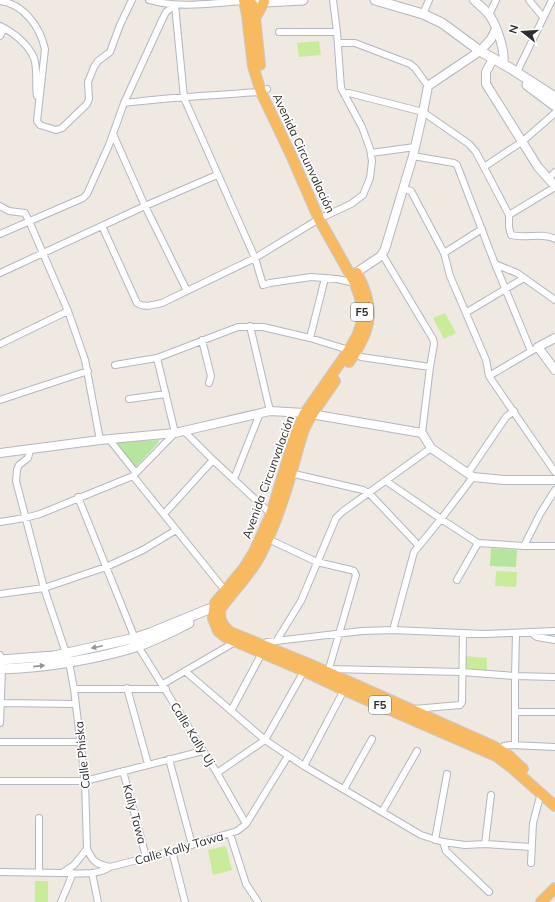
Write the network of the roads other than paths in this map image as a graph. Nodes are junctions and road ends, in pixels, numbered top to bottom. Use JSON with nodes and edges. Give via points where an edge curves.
{"nodes":[{"id":1,"x":132,"y":0,"type":"edge"},
{"id":2,"x":149,"y":0,"type":"edge"},
{"id":3,"x":303,"y":0,"type":"edge"},
{"id":4,"x":332,"y":0,"type":"edge"},
{"id":5,"x":375,"y":0,"type":"edge"},
{"id":6,"x":429,"y":0,"type":"edge"},
{"id":7,"x":474,"y":0,"type":"edge"},
{"id":8,"x":496,"y":0,"type":"edge"},
{"id":9,"x":530,"y":0,"type":"edge"},
{"id":10,"x":552,"y":0,"type":"edge"},
{"id":11,"x":0,"y":1,"type":"edge"},
{"id":12,"x":248,"y":1,"type":"edge"},
{"id":13,"x":264,"y":2,"type":"junction"},
{"id":14,"x":175,"y":5,"type":"junction"},
{"id":15,"x":423,"y":14,"type":"junction"},
{"id":16,"x":489,"y":15,"type":"junction"},
{"id":17,"x":543,"y":17,"type":"junction"},
{"id":18,"x":255,"y":18,"type":"junction"},
{"id":19,"x":2,"y":27,"type":"edge"},
{"id":20,"x":496,"y":29,"type":"junction"},
{"id":21,"x":280,"y":32,"type":"dead end"},
{"id":22,"x":337,"y":32,"type":"junction"},
{"id":23,"x":0,"y":36,"type":"edge"},
{"id":24,"x":338,"y":43,"type":"junction"},
{"id":25,"x":480,"y":51,"type":"junction"},
{"id":26,"x":493,"y":59,"type":"junction"},
{"id":27,"x":503,"y":64,"type":"junction"},
{"id":28,"x":517,"y":72,"type":"junction"},
{"id":29,"x":428,"y":86,"type":"junction"},
{"id":30,"x":264,"y":91,"type":"junction"},
{"id":31,"x":344,"y":94,"type":"junction"},
{"id":32,"x":555,"y":97,"type":"edge"},
{"id":33,"x":184,"y":98,"type":"junction"},
{"id":34,"x":124,"y":103,"type":"junction"},
{"id":35,"x":38,"y":106,"type":"junction"},
{"id":36,"x":555,"y":106,"type":"edge"},
{"id":37,"x":423,"y":112,"type":"junction"},
{"id":38,"x":555,"y":113,"type":"edge"},
{"id":39,"x":113,"y":134,"type":"junction"},
{"id":40,"x":523,"y":141,"type":"junction"},
{"id":41,"x":415,"y":147,"type":"junction"},
{"id":42,"x":371,"y":153,"type":"junction"},
{"id":43,"x":413,"y":156,"type":"junction"},
{"id":44,"x":484,"y":167,"type":"junction"},
{"id":45,"x":555,"y":172,"type":"edge"},
{"id":46,"x":217,"y":175,"type":"junction"},
{"id":47,"x":548,"y":179,"type":"junction"},
{"id":48,"x":555,"y":187,"type":"edge"},
{"id":49,"x":404,"y":189,"type":"junction"},
{"id":50,"x":0,"y":206,"type":"edge"},
{"id":51,"x":145,"y":206,"type":"junction"},
{"id":52,"x":509,"y":215,"type":"junction"},
{"id":53,"x":322,"y":218,"type":"junction"},
{"id":54,"x":30,"y":221,"type":"junction"},
{"id":55,"x":102,"y":226,"type":"junction"},
{"id":56,"x":482,"y":229,"type":"junction"},
{"id":57,"x":0,"y":234,"type":"edge"},
{"id":58,"x":555,"y":239,"type":"edge"},
{"id":59,"x":42,"y":252,"type":"junction"},
{"id":60,"x":444,"y":253,"type":"junction"},
{"id":61,"x":382,"y":254,"type":"junction"},
{"id":62,"x":255,"y":258,"type":"junction"},
{"id":63,"x":495,"y":264,"type":"junction"},
{"id":64,"x":0,"y":273,"type":"edge"},
{"id":65,"x":354,"y":277,"type":"junction"},
{"id":66,"x":325,"y":278,"type":"junction"},
{"id":67,"x":524,"y":278,"type":"junction"},
{"id":68,"x":506,"y":290,"type":"junction"},
{"id":69,"x":187,"y":291,"type":"junction"},
{"id":70,"x":555,"y":300,"type":"edge"},
{"id":71,"x":68,"y":311,"type":"junction"},
{"id":72,"x":467,"y":312,"type":"junction"},
{"id":73,"x":250,"y":326,"type":"junction"},
{"id":74,"x":310,"y":338,"type":"junction"},
{"id":75,"x":555,"y":338,"type":"edge"},
{"id":76,"x":202,"y":340,"type":"junction"},
{"id":77,"x":0,"y":344,"type":"edge"},
{"id":78,"x":535,"y":349,"type":"junction"},
{"id":79,"x":352,"y":352,"type":"junction"},
{"id":80,"x":157,"y":358,"type":"junction"},
{"id":81,"x":115,"y":365,"type":"dead end"},
{"id":82,"x":430,"y":367,"type":"junction"},
{"id":83,"x":555,"y":370,"type":"edge"},
{"id":84,"x":88,"y":371,"type":"junction"},
{"id":85,"x":489,"y":376,"type":"junction"},
{"id":86,"x":209,"y":383,"type":"dead end"},
{"id":87,"x":166,"y":394,"type":"junction"},
{"id":88,"x":129,"y":399,"type":"dead end"},
{"id":89,"x":0,"y":400,"type":"edge"},
{"id":90,"x":270,"y":410,"type":"junction"},
{"id":91,"x":514,"y":411,"type":"junction"},
{"id":92,"x":260,"y":413,"type":"junction"},
{"id":93,"x":308,"y":414,"type":"junction"},
{"id":94,"x":184,"y":431,"type":"junction"},
{"id":95,"x":175,"y":433,"type":"junction"},
{"id":96,"x":422,"y":433,"type":"junction"},
{"id":97,"x":109,"y":439,"type":"junction"},
{"id":98,"x":100,"y":440,"type":"junction"},
{"id":99,"x":431,"y":448,"type":"junction"},
{"id":100,"x":30,"y":450,"type":"junction"},
{"id":101,"x":0,"y":452,"type":"edge"},
{"id":102,"x":213,"y":460,"type":"junction"},
{"id":103,"x":288,"y":472,"type":"junction"},
{"id":104,"x":555,"y":472,"type":"edge"},
{"id":105,"x":135,"y":474,"type":"junction"},
{"id":106,"x":470,"y":475,"type":"junction"},
{"id":107,"x":234,"y":479,"type":"junction"},
{"id":108,"x":555,"y":480,"type":"edge"},
{"id":109,"x":386,"y":481,"type":"junction"},
{"id":110,"x":555,"y":490,"type":"edge"},
{"id":111,"x":369,"y":493,"type":"junction"},
{"id":112,"x":78,"y":497,"type":"junction"},
{"id":113,"x":164,"y":514,"type":"junction"},
{"id":114,"x":271,"y":514,"type":"junction"},
{"id":115,"x":25,"y":518,"type":"junction"},
{"id":116,"x":441,"y":519,"type":"junction"},
{"id":117,"x":0,"y":522,"type":"edge"},
{"id":118,"x":176,"y":530,"type":"junction"},
{"id":119,"x":265,"y":537,"type":"junction"},
{"id":120,"x":555,"y":540,"type":"edge"},
{"id":121,"x":478,"y":543,"type":"junction"},
{"id":122,"x":419,"y":546,"type":"junction"},
{"id":123,"x":524,"y":546,"type":"junction"},
{"id":124,"x":553,"y":546,"type":"edge"},
{"id":125,"x":317,"y":562,"type":"junction"},
{"id":126,"x":106,"y":567,"type":"junction"},
{"id":127,"x":457,"y":580,"type":"dead end"},
{"id":128,"x":44,"y":588,"type":"junction"},
{"id":129,"x":0,"y":594,"type":"edge"},
{"id":130,"x":227,"y":594,"type":"junction"},
{"id":131,"x":217,"y":610,"type":"junction"},
{"id":132,"x":393,"y":630,"type":"junction"},
{"id":133,"x":555,"y":631,"type":"edge"},
{"id":134,"x":530,"y":632,"type":"junction"},
{"id":135,"x":463,"y":633,"type":"junction"},
{"id":136,"x":516,"y":633,"type":"junction"},
{"id":137,"x":338,"y":634,"type":"junction"},
{"id":138,"x":236,"y":638,"type":"junction"},
{"id":139,"x":277,"y":640,"type":"junction"},
{"id":140,"x":555,"y":640,"type":"edge"},
{"id":141,"x":137,"y":642,"type":"junction"},
{"id":142,"x":261,"y":650,"type":"junction"},
{"id":143,"x":67,"y":658,"type":"junction"},
{"id":144,"x":1,"y":663,"type":"edge"},
{"id":145,"x":185,"y":671,"type":"junction"},
{"id":146,"x":304,"y":671,"type":"junction"},
{"id":147,"x":329,"y":671,"type":"junction"},
{"id":148,"x":462,"y":672,"type":"junction"},
{"id":149,"x":515,"y":676,"type":"junction"},
{"id":150,"x":555,"y":677,"type":"edge"},
{"id":151,"x":164,"y":686,"type":"junction"},
{"id":152,"x":127,"y":688,"type":"junction"},
{"id":153,"x":74,"y":689,"type":"junction"},
{"id":154,"x":344,"y":690,"type":"junction"},
{"id":155,"x":1,"y":703,"type":"junction"},
{"id":156,"x":76,"y":704,"type":"junction"},
{"id":157,"x":231,"y":711,"type":"junction"},
{"id":158,"x":515,"y":712,"type":"junction"},
{"id":159,"x":555,"y":712,"type":"edge"},
{"id":160,"x":413,"y":713,"type":"junction"},
{"id":161,"x":0,"y":723,"type":"edge"},
{"id":162,"x":372,"y":739,"type":"dead end"},
{"id":163,"x":265,"y":740,"type":"junction"},
{"id":164,"x":0,"y":742,"type":"edge"},
{"id":165,"x":81,"y":742,"type":"junction"},
{"id":166,"x":516,"y":745,"type":"junction"},
{"id":167,"x":555,"y":747,"type":"edge"},
{"id":168,"x":203,"y":751,"type":"junction"},
{"id":169,"x":417,"y":751,"type":"dead end"},
{"id":170,"x":498,"y":753,"type":"junction"},
{"id":171,"x":288,"y":756,"type":"junction"},
{"id":172,"x":169,"y":759,"type":"junction"},
{"id":173,"x":148,"y":764,"type":"junction"},
{"id":174,"x":304,"y":766,"type":"junction"},
{"id":175,"x":123,"y":771,"type":"junction"},
{"id":176,"x":217,"y":772,"type":"junction"},
{"id":177,"x":447,"y":774,"type":"dead end"},
{"id":178,"x":0,"y":781,"type":"edge"},
{"id":179,"x":85,"y":781,"type":"junction"},
{"id":180,"x":344,"y":789,"type":"junction"},
{"id":181,"x":541,"y":793,"type":"junction"},
{"id":182,"x":491,"y":795,"type":"dead end"},
{"id":183,"x":555,"y":798,"type":"edge"},
{"id":184,"x":555,"y":806,"type":"edge"},
{"id":185,"x":382,"y":812,"type":"junction"},
{"id":186,"x":39,"y":818,"type":"dead end"},
{"id":187,"x":246,"y":824,"type":"junction"},
{"id":188,"x":230,"y":834,"type":"junction"},
{"id":189,"x":435,"y":840,"type":"junction"},
{"id":190,"x":443,"y":842,"type":"junction"},
{"id":191,"x":484,"y":844,"type":"junction"},
{"id":192,"x":192,"y":845,"type":"junction"},
{"id":193,"x":531,"y":848,"type":"junction"},
{"id":194,"x":87,"y":849,"type":"junction"},
{"id":195,"x":172,"y":851,"type":"junction"},
{"id":196,"x":146,"y":857,"type":"junction"},
{"id":197,"x":531,"y":863,"type":"dead end"},
{"id":198,"x":110,"y":867,"type":"junction"},
{"id":199,"x":0,"y":872,"type":"edge"},
{"id":200,"x":39,"y":872,"type":"junction"},
{"id":201,"x":62,"y":872,"type":"junction"},
{"id":202,"x":73,"y":873,"type":"junction"},
{"id":203,"x":92,"y":873,"type":"junction"},
{"id":204,"x":555,"y":888,"type":"edge"},
{"id":205,"x":489,"y":892,"type":"dead end"},
{"id":206,"x":555,"y":898,"type":"edge"},
{"id":207,"x":61,"y":902,"type":"edge"},
{"id":208,"x":98,"y":902,"type":"edge"},
{"id":209,"x":185,"y":902,"type":"edge"},
{"id":210,"x":258,"y":902,"type":"edge"},
{"id":211,"x":541,"y":902,"type":"edge"},
{"id":212,"x":551,"y":902,"type":"edge"}],
"edges":[{"from":1,"to":35,"type":"street","via":[[110,52],[98,61],[91,74],[87,104],[62,128],[56,130],[40,125],[37,121]]},
{"from":2,"to":14,"type":"street"},
{"from":3,"to":13,"type":"main road"},
{"from":4,"to":22,"type":"street"},
{"from":5,"to":15,"type":"main road"},
{"from":6,"to":15,"type":"street"},
{"from":7,"to":16,"type":"street"},
{"from":8,"to":16,"type":"street"},
{"from":9,"to":17,"type":"street"},
{"from":10,"to":17,"type":"street"},
{"from":11,"to":35,"type":"street","via":[[22,10],[42,38],[45,49]]},
{"from":12,"to":13,"type":"main road"},
{"from":12,"to":14,"type":"street"},
{"from":12,"to":18,"type":"highway","name":"Avenida Circunvalación","number":"F5"},
{"from":12,"to":30,"type":"highway","name":"Avenida Circunvalación","number":"F5","via":[[253,66]]},
{"from":13,"to":18,"type":"highway"},
{"from":14,"to":33,"type":"street"},
{"from":14,"to":34,"type":"street","via":[[166,12]]},
{"from":15,"to":25,"type":"main road","via":[[442,23]]},
{"from":16,"to":20,"type":"street"},
{"from":17,"to":28,"type":"street"},
{"from":18,"to":30,"type":"highway","name":"Avenida Circunvalación","number":"F5"},
{"from":19,"to":23,"type":"street"},
{"from":19,"to":35,"type":"street","via":[[26,46],[34,59]]},
{"from":20,"to":25,"type":"street"},
{"from":20,"to":27,"type":"street","via":[[504,57]]},
{"from":21,"to":22,"type":"street"},
{"from":22,"to":24,"type":"street"},
{"from":24,"to":29,"type":"street","via":[[355,43],[410,64]]},
{"from":24,"to":31,"type":"street","via":[[341,88]]},
{"from":25,"to":26,"type":"main road"},
{"from":25,"to":29,"type":"street"},
{"from":26,"to":27,"type":"main road"},
{"from":26,"to":40,"type":"street","via":[[486,72],[486,84]]},
{"from":27,"to":28,"type":"main road"},
{"from":27,"to":36,"type":"main road","via":[[507,70]]},
{"from":28,"to":32,"type":"main road"},
{"from":29,"to":37,"type":"street"},
{"from":30,"to":33,"type":"street"},
{"from":30,"to":53,"type":"highway","name":"Avenida Circunvalación","number":"F5"},
{"from":31,"to":37,"type":"street","via":[[349,93]]},
{"from":31,"to":42,"type":"street","via":[[362,127]]},
{"from":33,"to":34,"type":"street","via":[[157,98]]},
{"from":33,"to":46,"type":"street"},
{"from":34,"to":39,"type":"street"},
{"from":37,"to":41,"type":"street"},
{"from":37,"to":44,"type":"street","via":[[469,144]]},
{"from":38,"to":40,"type":"street"},
{"from":39,"to":51,"type":"street"},
{"from":39,"to":54,"type":"street","via":[[87,194]]},
{"from":40,"to":44,"type":"street"},
{"from":40,"to":47,"type":"street"},
{"from":41,"to":42,"type":"street"},
{"from":41,"to":43,"type":"street"},
{"from":42,"to":53,"type":"street","via":[[372,170],[362,195],[352,204]]},
{"from":43,"to":49,"type":"street"},
{"from":43,"to":56,"type":"street","via":[[457,165]]},
{"from":44,"to":52,"type":"street"},
{"from":45,"to":47,"type":"street"},
{"from":46,"to":51,"type":"street"},
{"from":46,"to":62,"type":"street"},
{"from":47,"to":48,"type":"street"},
{"from":48,"to":52,"type":"street"},
{"from":49,"to":60,"type":"street","via":[[411,191]]},
{"from":49,"to":61,"type":"street"},
{"from":50,"to":54,"type":"street","via":[[9,211],[25,213]]},
{"from":51,"to":55,"type":"street"},
{"from":51,"to":69,"type":"street"},
{"from":52,"to":58,"type":"street","via":[[508,227],[511,235],[519,238],[543,236]]},
{"from":53,"to":62,"type":"street"},
{"from":53,"to":65,"type":"highway","name":"Avenida Circunvalación","number":"F5"},
{"from":54,"to":57,"type":"street"},
{"from":54,"to":59,"type":"street"},
{"from":55,"to":59,"type":"street"},
{"from":55,"to":69,"type":"street","via":[[137,303],[141,306],[162,304]]},
{"from":56,"to":60,"type":"street"},
{"from":56,"to":63,"type":"street"},
{"from":59,"to":64,"type":"street"},
{"from":59,"to":71,"type":"street"},
{"from":60,"to":72,"type":"street","via":[[450,276]]},
{"from":61,"to":65,"type":"street"},
{"from":61,"to":82,"type":"street","via":[[432,335],[434,344]]},
{"from":62,"to":66,"type":"street","via":[[263,285],[311,277]]},
{"from":62,"to":69,"type":"street"},
{"from":63,"to":67,"type":"street"},
{"from":63,"to":68,"type":"street"},
{"from":65,"to":66,"type":"street"},
{"from":65,"to":79,"type":"highway","name":"Avenida Circunvalación","number":"F5","via":[[365,288],[369,314],[367,330]]},
{"from":66,"to":74,"type":"street"},
{"from":67,"to":68,"type":"street"},
{"from":67,"to":70,"type":"street"},
{"from":68,"to":72,"type":"street"},
{"from":68,"to":78,"type":"street"},
{"from":71,"to":77,"type":"street"},
{"from":71,"to":84,"type":"street"},
{"from":72,"to":85,"type":"street","via":[[486,360]]},
{"from":73,"to":74,"type":"street"},
{"from":73,"to":76,"type":"street","via":[[238,327]]},
{"from":73,"to":90,"type":"street"},
{"from":74,"to":79,"type":"street"},
{"from":75,"to":78,"type":"street"},
{"from":76,"to":80,"type":"street"},
{"from":76,"to":86,"type":"street","via":[[211,376]]},
{"from":78,"to":83,"type":"street"},
{"from":78,"to":85,"type":"street"},
{"from":79,"to":82,"type":"street","via":[[361,357]]},
{"from":79,"to":93,"type":"highway","name":"Avenida Circunvalación","number":"F5"},
{"from":80,"to":81,"type":"street"},
{"from":80,"to":87,"type":"street"},
{"from":82,"to":96,"type":"street"},
{"from":84,"to":89,"type":"street"},
{"from":84,"to":98,"type":"street"},
{"from":85,"to":91,"type":"street"},
{"from":87,"to":88,"type":"street"},
{"from":87,"to":95,"type":"street"},
{"from":90,"to":92,"type":"street"},
{"from":90,"to":93,"type":"street"},
{"from":91,"to":104,"type":"street"},
{"from":91,"to":106,"type":"street","via":[[506,417]]},
{"from":92,"to":94,"type":"street"},
{"from":92,"to":107,"type":"street"},
{"from":93,"to":96,"type":"street"},
{"from":93,"to":103,"type":"highway","name":"Avenida Circunvalación","number":"F5"},
{"from":94,"to":95,"type":"street"},
{"from":94,"to":102,"type":"street"},
{"from":95,"to":97,"type":"street"},
{"from":95,"to":105,"type":"street"},
{"from":96,"to":99,"type":"street"},
{"from":97,"to":98,"type":"street"},
{"from":97,"to":105,"type":"street"},
{"from":98,"to":100,"type":"street"},
{"from":99,"to":106,"type":"street"},
{"from":99,"to":109,"type":"street"},
{"from":100,"to":101,"type":"street"},
{"from":100,"to":115,"type":"street","name":"Calle Phiska","via":[[28,458],[16,470],[16,481]]},
{"from":102,"to":107,"type":"street"},
{"from":102,"to":113,"type":"street"},
{"from":103,"to":111,"type":"street"},
{"from":103,"to":114,"type":"highway","name":"Avenida Circunvalación","number":"F5"},
{"from":103,"to":119,"type":"highway","name":"Avenida Circunvalación","number":"F5","via":[[278,517]]},
{"from":105,"to":112,"type":"street"},
{"from":105,"to":113,"type":"street"},
{"from":106,"to":108,"type":"street","via":[[504,480]]},
{"from":106,"to":116,"type":"street"},
{"from":107,"to":114,"type":"street"},
{"from":109,"to":111,"type":"street"},
{"from":109,"to":116,"type":"street"},
{"from":110,"to":123,"type":"street"},
{"from":111,"to":122,"type":"street"},
{"from":111,"to":125,"type":"street","via":[[336,518]]},
{"from":112,"to":115,"type":"street"},
{"from":112,"to":126,"type":"street","name":"Calle Kally Uj"},
{"from":113,"to":118,"type":"street"},
{"from":114,"to":119,"type":"highway","name":"Avenida Circunvalación","number":"F5"},
{"from":115,"to":117,"type":"street"},
{"from":115,"to":128,"type":"street","name":"Calle Phiska"},
{"from":116,"to":121,"type":"street"},
{"from":116,"to":122,"type":"street"},
{"from":118,"to":126,"type":"street","via":[[143,550]]},
{"from":118,"to":130,"type":"street"},
{"from":119,"to":125,"type":"street"},
{"from":119,"to":130,"type":"highway","name":"Avenida Circunvalación","number":"F5","via":[[253,568]]},
{"from":120,"to":124,"type":"street"},
{"from":121,"to":123,"type":"street"},
{"from":121,"to":127,"type":"street"},
{"from":122,"to":132,"type":"street","via":[[414,552]]},
{"from":123,"to":124,"type":"street"},
{"from":125,"to":137,"type":"street","via":[[354,571],[356,575]]},
{"from":125,"to":139,"type":"street","via":[[300,601]]},
{"from":126,"to":128,"type":"street"},
{"from":126,"to":141,"type":"street","name":"Calle Kally Uj"},
{"from":128,"to":129,"type":"street"},
{"from":128,"to":143,"type":"street","name":"Calle Phiska"},
{"from":130,"to":131,"type":"highway","name":"Avenida Circunvalación","number":"F5","via":[[219,598]]},
{"from":131,"to":138,"type":"highway","number":"F5","via":[[225,628]]},
{"from":131,"to":141,"type":"main road","via":[[150,634]]},
{"from":132,"to":135,"type":"street"},
{"from":132,"to":137,"type":"street"},
{"from":133,"to":134,"type":"street"},
{"from":134,"to":136,"type":"street"},
{"from":134,"to":140,"type":"street","via":[[537,637]]},
{"from":135,"to":136,"type":"street"},
{"from":135,"to":148,"type":"street"},
{"from":136,"to":149,"type":"street"},
{"from":137,"to":139,"type":"street"},
{"from":137,"to":147,"type":"street"},
{"from":138,"to":142,"type":"highway","number":"F5"},
{"from":138,"to":145,"type":"street"},
{"from":139,"to":142,"type":"street","via":[[267,642]]},
{"from":141,"to":143,"type":"main road"},
{"from":141,"to":151,"type":"street","name":"Calle Kally Uj"},
{"from":142,"to":146,"type":"highway","number":"F5"},
{"from":142,"to":147,"type":"highway","number":"F5"},
{"from":142,"to":157,"type":"street"},
{"from":143,"to":144,"type":"main road"},
{"from":143,"to":153,"type":"street","name":"Calle Phiska"},
{"from":144,"to":155,"type":"street"},
{"from":145,"to":151,"type":"street"},
{"from":145,"to":157,"type":"street"},
{"from":146,"to":154,"type":"highway","number":"F5"},
{"from":146,"to":163,"type":"street"},
{"from":147,"to":148,"type":"street"},
{"from":147,"to":160,"type":"highway","number":"F5"},
{"from":148,"to":149,"type":"street"},
{"from":148,"to":160,"type":"street","via":[[460,705]]},
{"from":149,"to":150,"type":"street"},
{"from":149,"to":158,"type":"street"},
{"from":151,"to":152,"type":"street"},
{"from":151,"to":168,"type":"street","name":"Calle Kally Uj"},
{"from":152,"to":153,"type":"street"},
{"from":152,"to":173,"type":"street"},
{"from":153,"to":156,"type":"street","name":"Calle Phiska"},
{"from":154,"to":160,"type":"highway","number":"F5"},
{"from":154,"to":174,"type":"street"},
{"from":155,"to":156,"type":"street"},
{"from":155,"to":161,"type":"street"},
{"from":156,"to":165,"type":"street","name":"Calle Phiska"},
{"from":157,"to":163,"type":"street"},
{"from":158,"to":159,"type":"street"},
{"from":158,"to":166,"type":"street"},
{"from":160,"to":170,"type":"highway","number":"F5"},
{"from":162,"to":180,"type":"street"},
{"from":163,"to":171,"type":"street"},
{"from":163,"to":176,"type":"street"},
{"from":164,"to":165,"type":"street"},
{"from":165,"to":179,"type":"street","name":"Calle Phiska"},
{"from":166,"to":167,"type":"street"},
{"from":166,"to":170,"type":"street","via":[[506,745]]},
{"from":168,"to":172,"type":"street"},
{"from":168,"to":176,"type":"street","name":"Calle Kally Uj"},
{"from":169,"to":185,"type":"street"},
{"from":170,"to":181,"type":"highway","number":"F5"},
{"from":170,"to":183,"type":"highway","number":"F5","via":[[508,756]]},
{"from":171,"to":174,"type":"street"},
{"from":171,"to":187,"type":"street"},
{"from":172,"to":173,"type":"street"},
{"from":172,"to":192,"type":"street"},
{"from":173,"to":175,"type":"street"},
{"from":174,"to":180,"type":"street"},
{"from":175,"to":179,"type":"street"},
{"from":175,"to":196,"type":"street","name":"Kally Tawa"},
{"from":176,"to":187,"type":"street","name":"Calle Kally Uj"},
{"from":177,"to":189,"type":"street"},
{"from":178,"to":179,"type":"street"},
{"from":179,"to":194,"type":"street","name":"Calle Phiska"},
{"from":180,"to":185,"type":"street"},
{"from":181,"to":184,"type":"highway","number":"F5"},
{"from":181,"to":193,"type":"street","via":[[533,823]]},
{"from":182,"to":191,"type":"street"},
{"from":185,"to":189,"type":"street","via":[[421,835]]},
{"from":186,"to":200,"type":"street"},
{"from":187,"to":188,"type":"street","name":"Calle Kally Tawa"},
{"from":188,"to":192,"type":"street","name":"Calle Kally Tawa"},
{"from":188,"to":210,"type":"street","via":[[246,884]]},
{"from":189,"to":190,"type":"street"},
{"from":190,"to":191,"type":"street"},
{"from":190,"to":205,"type":"street","via":[[446,851]]},
{"from":191,"to":193,"type":"street"},
{"from":192,"to":195,"type":"street","name":"Calle Kally Tawa"},
{"from":193,"to":197,"type":"street"},
{"from":194,"to":198,"type":"street","via":[[91,859]]},
{"from":194,"to":201,"type":"street","via":[[74,865]]},
{"from":195,"to":196,"type":"street","name":"Calle Kally Tawa"},
{"from":195,"to":209,"type":"street"},
{"from":196,"to":198,"type":"street","name":"Calle Kally Tawa"},
{"from":198,"to":203,"type":"street","name":"Calle Kally Tawa"},
{"from":199,"to":200,"type":"street","name":"Calle Kally Tawa"},
{"from":200,"to":201,"type":"street","name":"Calle Kally Tawa"},
{"from":201,"to":202,"type":"street","name":"Calle Kally Tawa"},
{"from":202,"to":203,"type":"street","name":"Calle Kally Tawa"},
{"from":202,"to":207,"type":"street"},
{"from":203,"to":208,"type":"street"},
{"from":204,"to":211,"type":"highway"},
{"from":206,"to":212,"type":"highway"}]}
